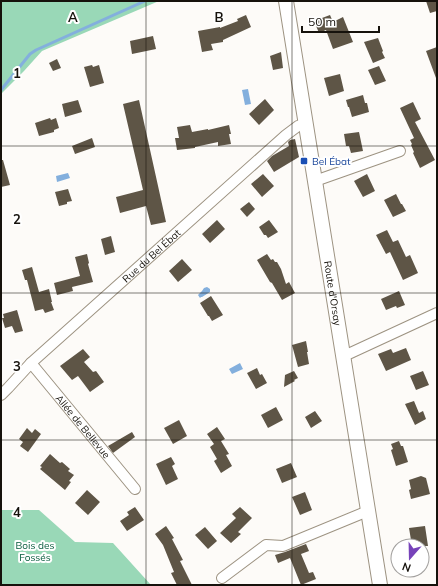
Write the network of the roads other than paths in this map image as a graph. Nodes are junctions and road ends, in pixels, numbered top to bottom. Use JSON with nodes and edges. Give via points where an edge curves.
{"nodes":[{"id":1,"x":286,"y":1,"type":"edge"},
{"id":2,"x":306,"y":123,"type":"junction"},
{"id":3,"x":400,"y":151,"type":"dead end"},
{"id":4,"x":315,"y":181,"type":"junction"},
{"id":5,"x":437,"y":313,"type":"edge"},
{"id":6,"x":344,"y":356,"type":"junction"},
{"id":7,"x":32,"y":363,"type":"junction"},
{"id":8,"x":1,"y":394,"type":"edge"},
{"id":9,"x":136,"y":489,"type":"dead end"},
{"id":10,"x":368,"y":511,"type":"junction"},
{"id":11,"x":222,"y":578,"type":"dead end"},
{"id":12,"x":380,"y":585,"type":"edge"}],
"edges":[{"from":1,"to":2,"type":"main road","name":"Route d'Orsay"},
{"from":2,"to":4,"type":"main road","name":"Route d'Orsay"},
{"from":2,"to":7,"type":"street","name":"Rue du Bel Ébat","via":[[286,135]]},
{"from":3,"to":4,"type":"street"},
{"from":4,"to":6,"type":"main road","name":"Route d'Orsay"},
{"from":5,"to":6,"type":"street"},
{"from":6,"to":10,"type":"main road","name":"Route d'Orsay"},
{"from":7,"to":8,"type":"street","name":"Rue du Bel Ébat"},
{"from":7,"to":9,"type":"street","name":"Allée de Bellevue"},
{"from":10,"to":11,"type":"street","via":[[283,546],[266,545]]},
{"from":10,"to":12,"type":"main road","name":"Route d'Orsay"}]}
